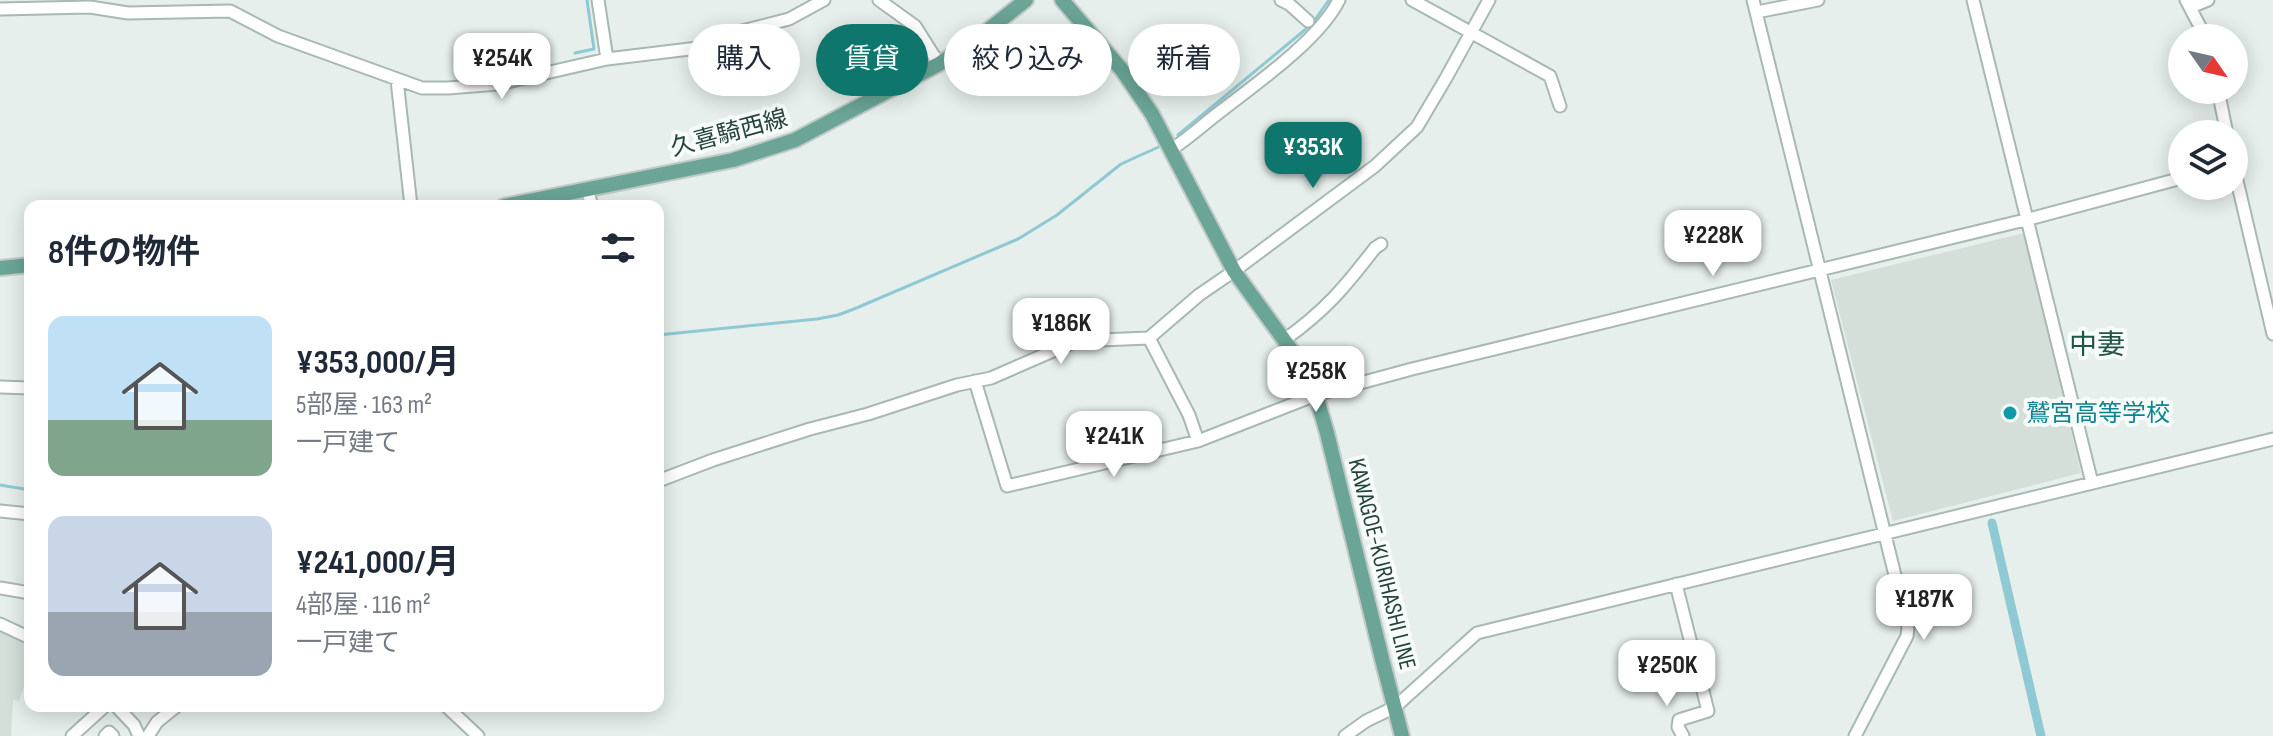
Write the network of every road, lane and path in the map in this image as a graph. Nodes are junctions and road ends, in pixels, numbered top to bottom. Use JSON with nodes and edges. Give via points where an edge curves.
{"nodes":[{"id":1,"x":598,"y":0,"type":"edge"},
{"id":2,"x":824,"y":0,"type":"edge"},
{"id":3,"x":879,"y":0,"type":"edge"},
{"id":4,"x":1026,"y":0,"type":"edge"},
{"id":5,"x":1062,"y":0,"type":"edge"},
{"id":6,"x":1281,"y":0,"type":"edge"},
{"id":7,"x":1339,"y":0,"type":"edge"},
{"id":8,"x":1412,"y":0,"type":"edge"},
{"id":9,"x":1489,"y":0,"type":"edge"},
{"id":10,"x":1818,"y":0,"type":"edge"},
{"id":11,"x":1973,"y":0,"type":"edge"},
{"id":12,"x":2208,"y":0,"type":"edge"},
{"id":13,"x":2189,"y":4,"type":"edge"},
{"id":14,"x":1755,"y":6,"type":"edge"},
{"id":15,"x":0,"y":9,"type":"edge"},
{"id":16,"x":1308,"y":21,"type":"dead end"},
{"id":17,"x":2199,"y":24,"type":"edge"},
{"id":18,"x":1471,"y":33,"type":"junction"},
{"id":19,"x":607,"y":59,"type":"junction"},
{"id":20,"x":939,"y":64,"type":"junction"},
{"id":21,"x":397,"y":80,"type":"junction"},
{"id":22,"x":1560,"y":106,"type":"dead end"},
{"id":23,"x":1172,"y":149,"type":"junction"},
{"id":24,"x":2168,"y":182,"type":"edge"},
{"id":25,"x":587,"y":189,"type":"junction"},
{"id":26,"x":410,"y":200,"type":"edge"},
{"id":27,"x":533,"y":200,"type":"edge"},
{"id":28,"x":590,"y":200,"type":"edge"},
{"id":29,"x":2242,"y":200,"type":"edge"},
{"id":30,"x":2029,"y":219,"type":"junction"},
{"id":31,"x":1381,"y":244,"type":"dead end"},
{"id":32,"x":24,"y":266,"type":"edge"},
{"id":33,"x":0,"y":268,"type":"edge"},
{"id":34,"x":1821,"y":270,"type":"junction"},
{"id":35,"x":1234,"y":271,"type":"junction"},
{"id":36,"x":2273,"y":334,"type":"edge"},
{"id":37,"x":1149,"y":338,"type":"junction"},
{"id":38,"x":1284,"y":340,"type":"junction"},
{"id":39,"x":975,"y":381,"type":"junction"},
{"id":40,"x":0,"y":387,"type":"edge"},
{"id":41,"x":24,"y":388,"type":"edge"},
{"id":42,"x":1316,"y":395,"type":"junction"},
{"id":43,"x":2273,"y":439,"type":"edge"},
{"id":44,"x":1198,"y":441,"type":"junction"},
{"id":45,"x":664,"y":479,"type":"edge"},
{"id":46,"x":2092,"y":483,"type":"junction"},
{"id":47,"x":0,"y":511,"type":"edge"},
{"id":48,"x":24,"y":513,"type":"edge"},
{"id":49,"x":1886,"y":533,"type":"junction"},
{"id":50,"x":1676,"y":584,"type":"junction"},
{"id":51,"x":0,"y":588,"type":"edge"},
{"id":52,"x":24,"y":592,"type":"edge"},
{"id":53,"x":0,"y":624,"type":"edge"},
{"id":54,"x":24,"y":635,"type":"edge"},
{"id":55,"x":1395,"y":707,"type":"junction"},
{"id":56,"x":98,"y":712,"type":"edge"},
{"id":57,"x":122,"y":712,"type":"edge"},
{"id":58,"x":170,"y":712,"type":"edge"},
{"id":59,"x":452,"y":712,"type":"edge"},
{"id":60,"x":1859,"y":735,"type":"edge"},
{"id":61,"x":72,"y":736,"type":"edge"},
{"id":62,"x":105,"y":736,"type":"edge"},
{"id":63,"x":113,"y":736,"type":"edge"},
{"id":64,"x":139,"y":736,"type":"edge"},
{"id":65,"x":148,"y":736,"type":"edge"},
{"id":66,"x":478,"y":736,"type":"edge"},
{"id":67,"x":1345,"y":736,"type":"edge"},
{"id":68,"x":1402,"y":736,"type":"edge"},
{"id":69,"x":1683,"y":736,"type":"edge"}],
"edges":[{"from":1,"to":19,"type":"street"},
{"from":2,"to":19,"type":"street","via":[[789,19],[698,48]]},
{"from":3,"to":20,"type":"street","via":[[915,26]]},
{"from":4,"to":20,"type":"main road","name":"久喜騎西線"},
{"from":5,"to":23,"type":"main road","name":"KAWAGOE-KURIHASHI LINE","via":[[1122,70]]},
{"from":6,"to":16,"type":"street"},
{"from":7,"to":23,"type":"street","via":[[1313,35]]},
{"from":8,"to":18,"type":"street"},
{"from":9,"to":18,"type":"street"},
{"from":10,"to":14,"type":"street"},
{"from":11,"to":30,"type":"street"},
{"from":12,"to":13,"type":"street"},
{"from":13,"to":17,"type":"street"},
{"from":14,"to":34,"type":"street"},
{"from":15,"to":21,"type":"street","via":[[230,11],[278,36]]},
{"from":18,"to":22,"type":"street","via":[[1550,76]]},
{"from":18,"to":35,"type":"street","via":[[1417,127],[1375,166]]},
{"from":19,"to":21,"type":"street","via":[[498,84],[422,88]]},
{"from":20,"to":25,"type":"main road","name":"久喜騎西線","via":[[795,140],[733,160]]},
{"from":21,"to":26,"type":"street"},
{"from":23,"to":35,"type":"main road","name":"KAWAGOE-KURIHASHI LINE"},
{"from":24,"to":30,"type":"street"},
{"from":25,"to":27,"type":"main road","name":"久喜騎西線"},
{"from":25,"to":28,"type":"street"},
{"from":29,"to":36,"type":"street"},
{"from":30,"to":34,"type":"street"},
{"from":30,"to":46,"type":"street"},
{"from":31,"to":38,"type":"street","via":[[1343,291]]},
{"from":32,"to":33,"type":"main road"},
{"from":34,"to":42,"type":"street"},
{"from":34,"to":49,"type":"street"},
{"from":35,"to":37,"type":"street"},
{"from":35,"to":38,"type":"main road","name":"KAWAGOE-KURIHASHI LINE"},
{"from":37,"to":39,"type":"street","via":[[1076,341]]},
{"from":37,"to":44,"type":"street"},
{"from":38,"to":42,"type":"main road","name":"KAWAGOE-KURIHASHI LINE"},
{"from":39,"to":44,"type":"street","via":[[1007,486]]},
{"from":39,"to":45,"type":"street"},
{"from":40,"to":41,"type":"street"},
{"from":42,"to":44,"type":"street"},
{"from":42,"to":55,"type":"main road","name":"KAWAGOE-KURIHASHI LINE"},
{"from":43,"to":46,"type":"street"},
{"from":46,"to":49,"type":"street"},
{"from":47,"to":48,"type":"street"},
{"from":49,"to":50,"type":"street"},
{"from":49,"to":60,"type":"street","via":[[1909,631]]},
{"from":50,"to":55,"type":"street","via":[[1477,633]]},
{"from":50,"to":69,"type":"street","via":[[1708,711],[1679,720]]},
{"from":51,"to":52,"type":"street"},
{"from":53,"to":54,"type":"street"},
{"from":55,"to":67,"type":"street"},
{"from":55,"to":68,"type":"main road","name":"KAWAGOE-KURIHASHI LINE"},
{"from":56,"to":61,"type":"street"},
{"from":57,"to":64,"type":"street"},
{"from":58,"to":65,"type":"street"},
{"from":59,"to":66,"type":"street"},
{"from":62,"to":63,"type":"street"}]}
